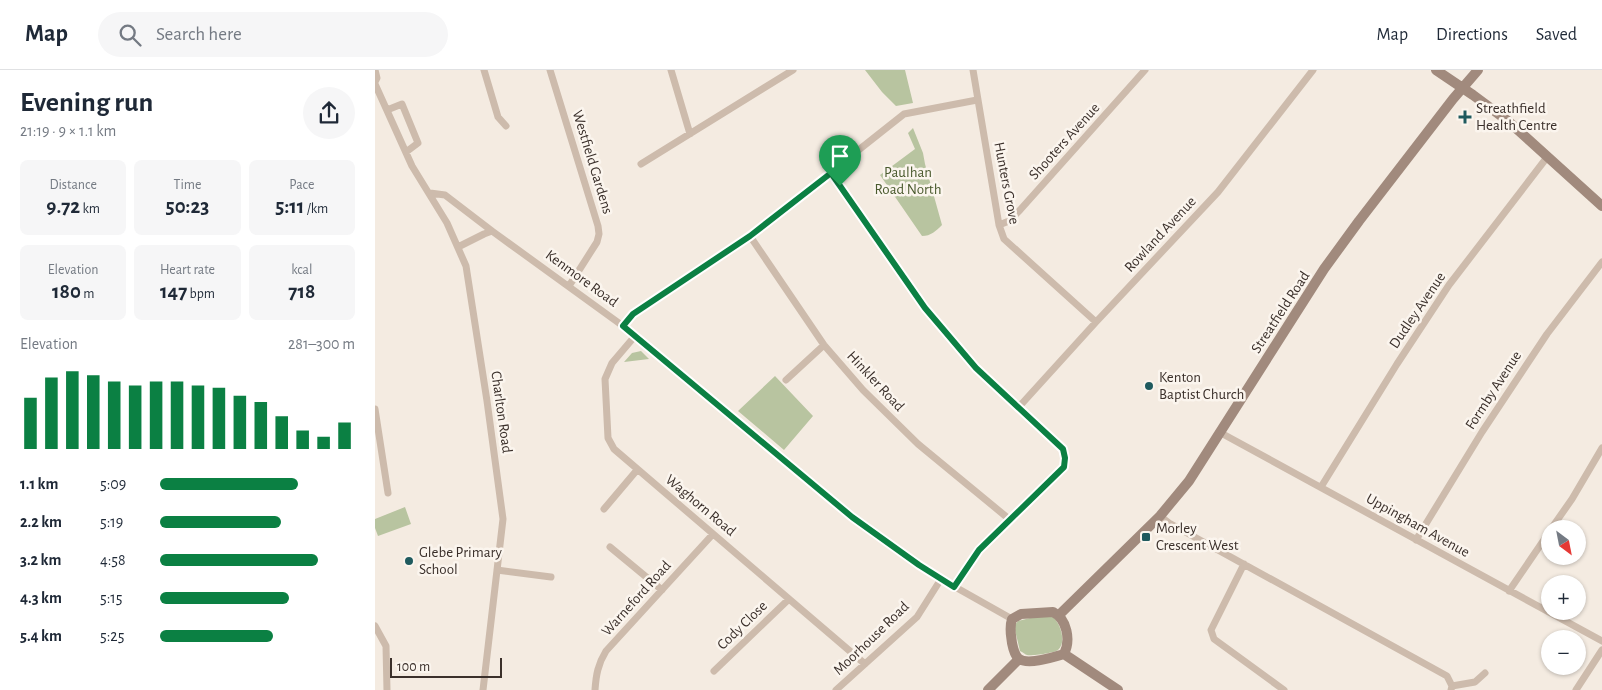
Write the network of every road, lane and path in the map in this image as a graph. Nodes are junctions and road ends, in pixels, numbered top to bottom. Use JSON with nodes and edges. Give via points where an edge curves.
{"nodes":[{"id":1,"x":375,"y":70,"type":"edge"},
{"id":2,"x":487,"y":70,"type":"edge"},
{"id":3,"x":550,"y":70,"type":"edge"},
{"id":4,"x":671,"y":70,"type":"edge"},
{"id":5,"x":793,"y":70,"type":"edge"},
{"id":6,"x":973,"y":70,"type":"edge"},
{"id":7,"x":1145,"y":70,"type":"edge"},
{"id":8,"x":1313,"y":70,"type":"edge"},
{"id":9,"x":1436,"y":70,"type":"edge"},
{"id":10,"x":1477,"y":70,"type":"edge"},
{"id":11,"x":375,"y":85,"type":"edge"},
{"id":12,"x":1463,"y":88,"type":"junction"},
{"id":13,"x":977,"y":100,"type":"junction"},
{"id":14,"x":387,"y":110,"type":"junction"},
{"id":15,"x":506,"y":126,"type":"dead end"},
{"id":16,"x":690,"y":134,"type":"junction"},
{"id":17,"x":406,"y":152,"type":"junction"},
{"id":18,"x":1548,"y":156,"type":"junction"},
{"id":19,"x":641,"y":164,"type":"dead end"},
{"id":20,"x":831,"y":173,"type":"junction"},
{"id":21,"x":430,"y":193,"type":"junction"},
{"id":22,"x":1602,"y":206,"type":"edge"},
{"id":23,"x":999,"y":225,"type":"junction"},
{"id":24,"x":492,"y":231,"type":"junction"},
{"id":25,"x":750,"y":236,"type":"junction"},
{"id":26,"x":458,"y":247,"type":"junction"},
{"id":27,"x":1602,"y":262,"type":"edge"},
{"id":28,"x":569,"y":286,"type":"junction"},
{"id":29,"x":1096,"y":322,"type":"junction"},
{"id":30,"x":623,"y":326,"type":"junction"},
{"id":31,"x":635,"y":336,"type":"junction"},
{"id":32,"x":824,"y":345,"type":"junction"},
{"id":33,"x":786,"y":380,"type":"dead end"},
{"id":34,"x":375,"y":408,"type":"edge"},
{"id":35,"x":1018,"y":408,"type":"junction"},
{"id":36,"x":1221,"y":433,"type":"junction"},
{"id":37,"x":1602,"y":448,"type":"edge"},
{"id":38,"x":637,"y":470,"type":"junction"},
{"id":39,"x":1321,"y":487,"type":"junction"},
{"id":40,"x":388,"y":493,"type":"dead end"},
{"id":41,"x":604,"y":509,"type":"dead end"},
{"id":42,"x":1160,"y":516,"type":"junction"},
{"id":43,"x":1009,"y":519,"type":"junction"},
{"id":44,"x":1558,"y":520,"type":"edge"},
{"id":45,"x":713,"y":534,"type":"junction"},
{"id":46,"x":1416,"y":540,"type":"junction"},
{"id":47,"x":1541,"y":545,"type":"edge"},
{"id":48,"x":610,"y":547,"type":"dead end"},
{"id":49,"x":1244,"y":564,"type":"junction"},
{"id":50,"x":497,"y":570,"type":"junction"},
{"id":51,"x":551,"y":577,"type":"dead end"},
{"id":52,"x":941,"y":579,"type":"junction"},
{"id":53,"x":954,"y":587,"type":"junction"},
{"id":54,"x":662,"y":590,"type":"junction"},
{"id":55,"x":1509,"y":591,"type":"junction"},
{"id":56,"x":789,"y":599,"type":"junction"},
{"id":57,"x":1059,"y":615,"type":"junction"},
{"id":58,"x":1012,"y":620,"type":"junction"},
{"id":59,"x":375,"y":626,"type":"edge"},
{"id":60,"x":1602,"y":641,"type":"edge"},
{"id":61,"x":1602,"y":650,"type":"edge"},
{"id":62,"x":1064,"y":654,"type":"junction"},
{"id":63,"x":1019,"y":659,"type":"junction"},
{"id":64,"x":865,"y":664,"type":"junction"},
{"id":65,"x":715,"y":672,"type":"dead end"},
{"id":66,"x":1485,"y":673,"type":"dead end"},
{"id":67,"x":1451,"y":688,"type":"edge"},
{"id":68,"x":387,"y":690,"type":"edge"},
{"id":69,"x":483,"y":690,"type":"edge"},
{"id":70,"x":595,"y":690,"type":"edge"},
{"id":71,"x":836,"y":690,"type":"edge"},
{"id":72,"x":988,"y":690,"type":"edge"},
{"id":73,"x":1118,"y":690,"type":"edge"},
{"id":74,"x":1284,"y":690,"type":"edge"},
{"id":75,"x":1577,"y":690,"type":"edge"}],
"edges":[{"from":1,"to":11,"type":"street","name":"Charlton Road"},
{"from":2,"to":15,"type":"street","via":[[497,117]]},
{"from":3,"to":28,"type":"street","name":"Westfield Gardens","via":[[599,234]]},
{"from":4,"to":16,"type":"street"},
{"from":5,"to":16,"type":"street"},
{"from":6,"to":13,"type":"street","name":"Hunters Grove"},
{"from":7,"to":23,"type":"street","name":"Shooters Avenue","via":[[1020,210],[1009,221]]},
{"from":8,"to":29,"type":"street","name":"Rowland Avenue","via":[[1218,192]]},
{"from":9,"to":12,"type":"street"},
{"from":10,"to":12,"type":"street","name":"Streatfield Road"},
{"from":11,"to":14,"type":"street","name":"Charlton Road"},
{"from":12,"to":18,"type":"street"},
{"from":12,"to":36,"type":"street","name":"Streatfield Road","via":[[1324,269]]},
{"from":13,"to":20,"type":"street","via":[[904,114]]},
{"from":13,"to":23,"type":"street","name":"Hunters Grove"},
{"from":14,"to":17,"type":"street","name":"Charlton Road"},
{"from":14,"to":17,"type":"street","via":[[402,104],[418,143]]},
{"from":16,"to":19,"type":"street"},
{"from":17,"to":21,"type":"street","name":"Charlton Road"},
{"from":18,"to":22,"type":"street"},
{"from":18,"to":39,"type":"street","name":"Dudley Avenue","via":[[1449,286]]},
{"from":20,"to":25,"type":"street"},
{"from":20,"to":35,"type":"street","via":[[925,308],[976,368]]},
{"from":21,"to":24,"type":"street","name":"Kenmore Road","via":[[445,195]]},
{"from":21,"to":26,"type":"street","name":"Charlton Road"},
{"from":23,"to":29,"type":"street","name":"Hunters Grove","via":[[1004,238]]},
{"from":24,"to":26,"type":"street"},
{"from":24,"to":28,"type":"street","name":"Kenmore Road"},
{"from":25,"to":30,"type":"street","via":[[633,314]]},
{"from":25,"to":32,"type":"street","name":"Hinkler Road"},
{"from":26,"to":50,"type":"street","name":"Charlton Road","via":[[466,266],[501,501],[503,519]]},
{"from":27,"to":46,"type":"street","name":"Formby Avenue","via":[[1547,334]]},
{"from":28,"to":30,"type":"street","name":"Kenmore Road"},
{"from":29,"to":35,"type":"street","name":"Rowland Avenue"},
{"from":30,"to":31,"type":"street","name":"Kenmore Road"},
{"from":31,"to":38,"type":"street","name":"Waghorn Road","via":[[612,363],[605,378],[608,438],[613,448]]},
{"from":31,"to":52,"type":"street","name":"Kenmore Road","via":[[852,517]]},
{"from":32,"to":33,"type":"street"},
{"from":32,"to":43,"type":"street","name":"Hinkler Road","via":[[905,432]]},
{"from":34,"to":40,"type":"street"},
{"from":35,"to":43,"type":"street","via":[[1063,449],[1065,458],[1064,467]]},
{"from":36,"to":39,"type":"street","name":"Uppingham Avenue"},
{"from":36,"to":42,"type":"street","name":"Streatfield Road","via":[[1189,481]]},
{"from":37,"to":44,"type":"street"},
{"from":38,"to":41,"type":"street"},
{"from":38,"to":45,"type":"street","name":"Waghorn Road"},
{"from":39,"to":46,"type":"street","name":"Uppingham Avenue"},
{"from":42,"to":49,"type":"street"},
{"from":42,"to":57,"type":"street","name":"Streatfield Road"},
{"from":43,"to":53,"type":"street","via":[[979,550]]},
{"from":45,"to":54,"type":"street","name":"Warneford Road"},
{"from":45,"to":56,"type":"street","name":"Waghorn Road"},
{"from":46,"to":55,"type":"street","name":"Uppingham Avenue"},
{"from":47,"to":55,"type":"street"},
{"from":48,"to":54,"type":"street"},
{"from":49,"to":67,"type":"street","via":[[1447,676]]},
{"from":49,"to":74,"type":"street","via":[[1211,630],[1214,639]]},
{"from":50,"to":51,"type":"street"},
{"from":50,"to":69,"type":"street","name":"Charlton Road"},
{"from":52,"to":53,"type":"street","name":"Kenmore Road"},
{"from":52,"to":64,"type":"street","name":"Moorhouse Road","via":[[917,617]]},
{"from":53,"to":58,"type":"street","name":"Kenmore Road"},
{"from":54,"to":70,"type":"street","name":"Warneford Road","via":[[603,655],[596,673]]},
{"from":55,"to":60,"type":"street","name":"Uppingham Avenue"},
{"from":56,"to":64,"type":"street","name":"Waghorn Road"},
{"from":56,"to":65,"type":"street","name":"Cody Close"},
{"from":57,"to":58,"type":"street","via":[[1053,612],[1021,614]]},
{"from":57,"to":62,"type":"street","via":[[1065,625],[1068,646]]},
{"from":58,"to":63,"type":"street","via":[[1009,627],[1014,652]]},
{"from":59,"to":68,"type":"street","via":[[386,646]]},
{"from":61,"to":75,"type":"street"},
{"from":62,"to":63,"type":"street","via":[[1025,662]]},
{"from":62,"to":73,"type":"street"},
{"from":63,"to":72,"type":"street"},
{"from":64,"to":71,"type":"street","name":"Moorhouse Road"},
{"from":66,"to":67,"type":"street","via":[[1475,682]]}]}
